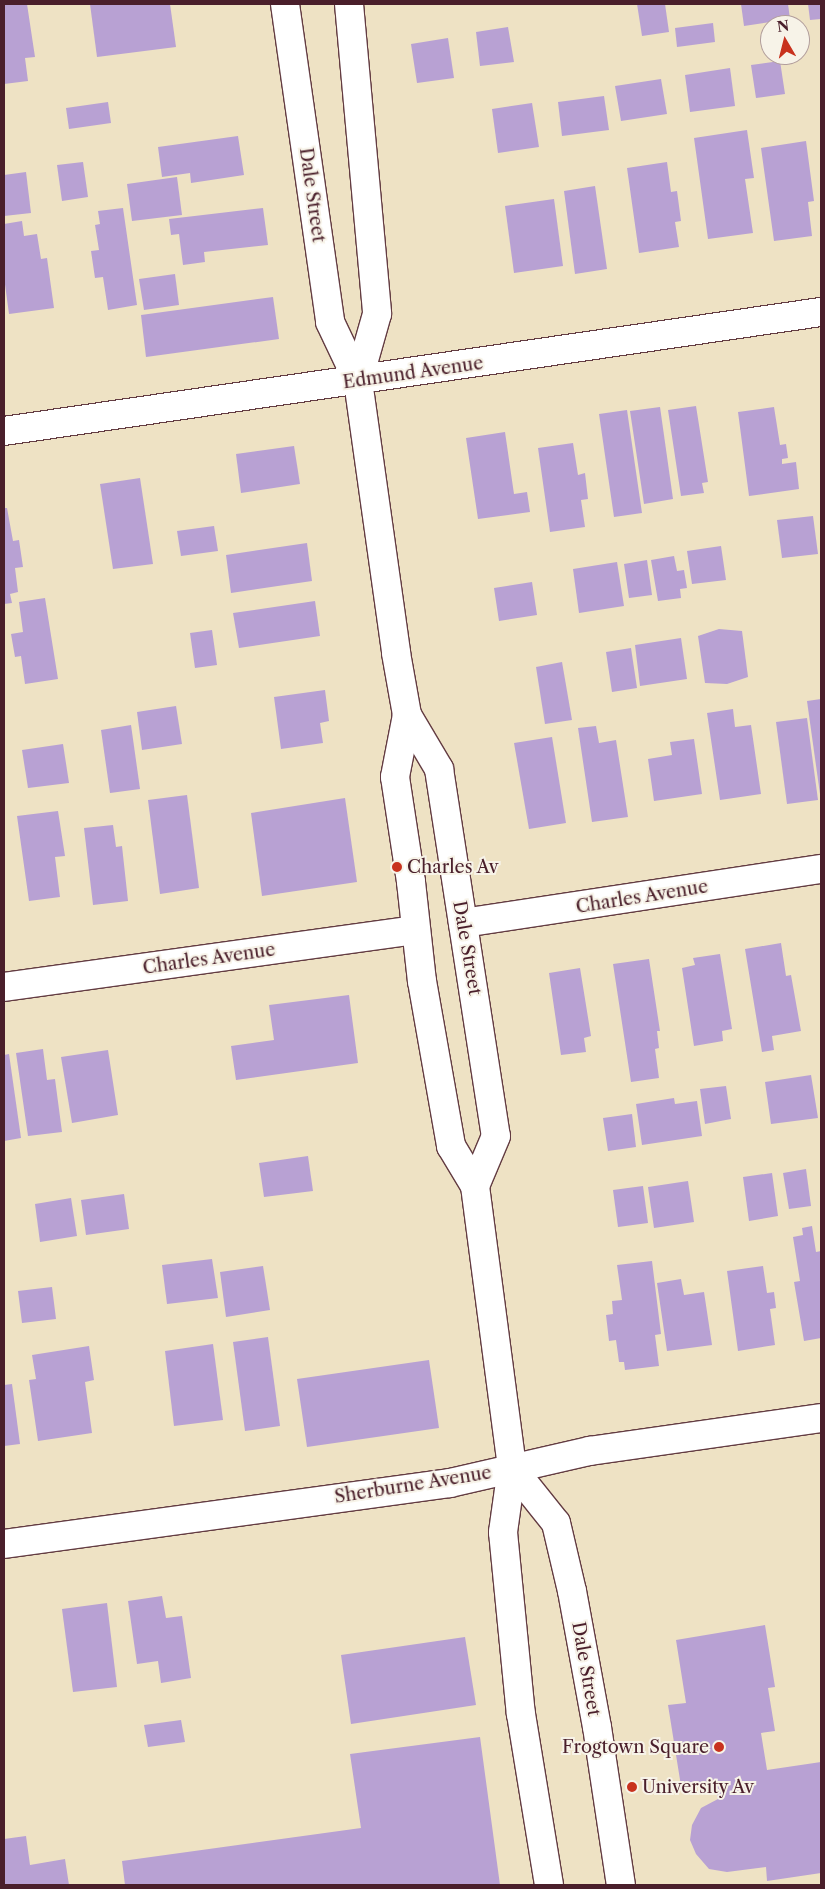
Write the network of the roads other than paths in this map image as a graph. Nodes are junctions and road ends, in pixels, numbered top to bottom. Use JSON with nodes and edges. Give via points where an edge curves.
{"nodes":[{"id":1,"x":285,"y":4,"type":"edge"},
{"id":2,"x":349,"y":4,"type":"edge"},
{"id":3,"x":821,"y":312,"type":"edge"},
{"id":4,"x":358,"y":381,"type":"junction"},
{"id":5,"x":4,"y":431,"type":"edge"},
{"id":6,"x":407,"y":716,"type":"junction"},
{"id":7,"x":821,"y":870,"type":"edge"},
{"id":8,"x":463,"y":923,"type":"junction"},
{"id":9,"x":415,"y":930,"type":"junction"},
{"id":10,"x":4,"y":988,"type":"edge"},
{"id":11,"x":475,"y":1186,"type":"junction"},
{"id":12,"x":821,"y":1418,"type":"edge"},
{"id":13,"x":512,"y":1468,"type":"junction"},
{"id":14,"x":4,"y":1544,"type":"edge"},
{"id":15,"x":549,"y":1885,"type":"edge"},
{"id":16,"x":621,"y":1885,"type":"edge"}],
"edges":[{"from":1,"to":4,"type":"main road","name":"Dale Street","via":[[330,322]]},
{"from":2,"to":4,"type":"main road","name":"Dale Street","via":[[377,314]]},
{"from":3,"to":4,"type":"main road","name":"Edmund Avenue"},
{"from":4,"to":5,"type":"main road","name":"Edmund Avenue"},
{"from":4,"to":6,"type":"main road","name":"Dale Street"},
{"from":6,"to":8,"type":"main road","name":"Dale Street","via":[[440,769]]},
{"from":6,"to":9,"type":"main road","name":"Dale Street","via":[[395,777]]},
{"from":7,"to":8,"type":"main road","name":"Charles Avenue"},
{"from":8,"to":11,"type":"main road","name":"Dale Street","via":[[496,1136]]},
{"from":9,"to":10,"type":"main road","name":"Charles Avenue"},
{"from":9,"to":11,"type":"main road","name":"Dale Street","via":[[451,1146]]},
{"from":11,"to":13,"type":"main road","name":"Dale Street"},
{"from":12,"to":13,"type":"main road","name":"Sherburne Avenue","via":[[590,1451]]},
{"from":13,"to":14,"type":"main road","name":"Sherburne Avenue","via":[[450,1483]]},
{"from":13,"to":15,"type":"main road","name":"Dale Street","via":[[503,1532],[521,1714]]},
{"from":13,"to":16,"type":"main road","name":"Dale Street","via":[[556,1523],[576,1610]]}]}
